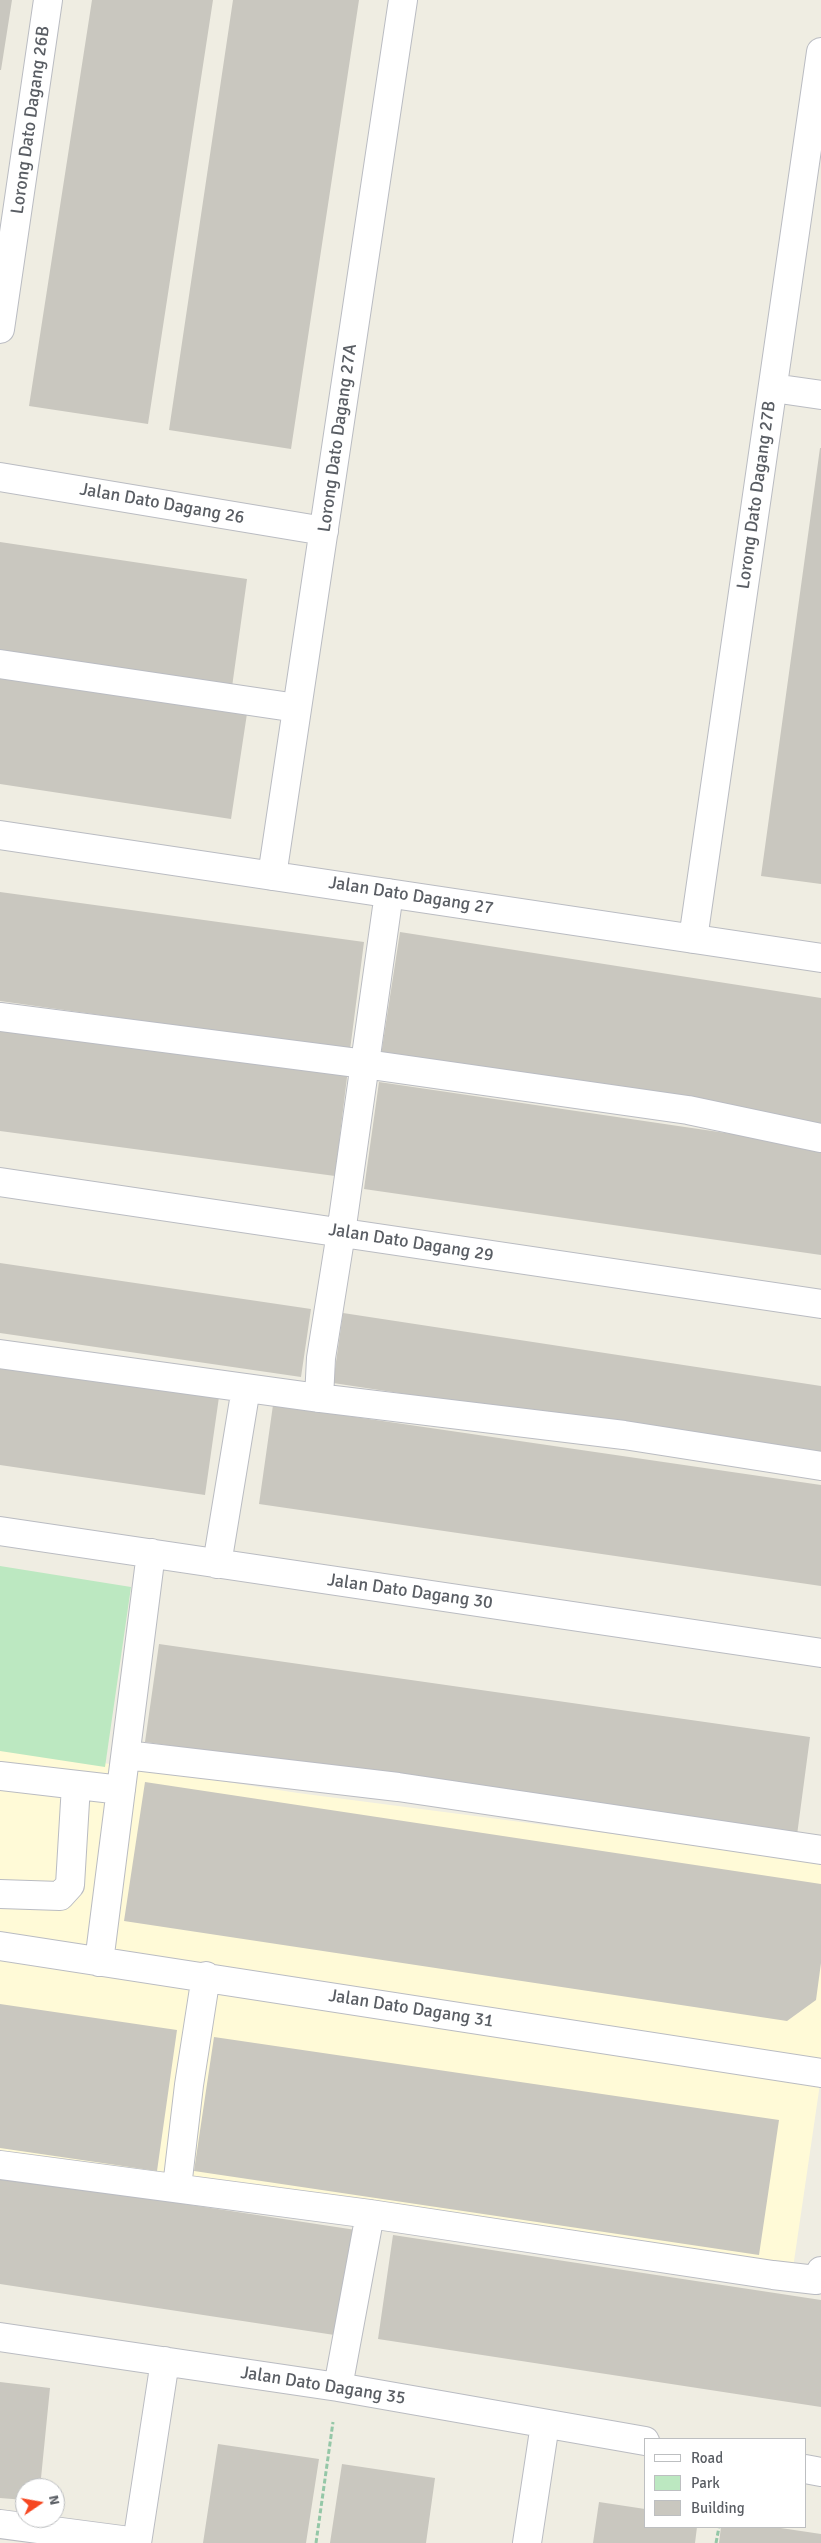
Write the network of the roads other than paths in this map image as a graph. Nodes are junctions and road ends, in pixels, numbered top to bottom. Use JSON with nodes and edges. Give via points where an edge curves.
{"nodes":[{"id":1,"x":48,"y":0,"type":"edge"},
{"id":2,"x":403,"y":0,"type":"edge"},
{"id":3,"x":821,"y":52,"type":"edge"},
{"id":4,"x":0,"y":329,"type":"edge"},
{"id":5,"x":773,"y":388,"type":"junction"},
{"id":6,"x":821,"y":395,"type":"edge"},
{"id":7,"x":0,"y":477,"type":"edge"},
{"id":8,"x":324,"y":531,"type":"junction"},
{"id":9,"x":0,"y":664,"type":"edge"},
{"id":10,"x":298,"y":708,"type":"junction"},
{"id":11,"x":0,"y":835,"type":"edge"},
{"id":12,"x":272,"y":876,"type":"junction"},
{"id":13,"x":389,"y":893,"type":"junction"},
{"id":14,"x":693,"y":939,"type":"junction"},
{"id":15,"x":821,"y":958,"type":"edge"},
{"id":16,"x":0,"y":1017,"type":"edge"},
{"id":17,"x":365,"y":1064,"type":"junction"},
{"id":18,"x":821,"y":1138,"type":"edge"},
{"id":19,"x":0,"y":1182,"type":"edge"},
{"id":20,"x":341,"y":1233,"type":"junction"},
{"id":21,"x":821,"y":1304,"type":"edge"},
{"id":22,"x":0,"y":1354,"type":"edge"},
{"id":23,"x":246,"y":1388,"type":"junction"},
{"id":24,"x":319,"y":1398,"type":"junction"},
{"id":25,"x":821,"y":1466,"type":"edge"},
{"id":26,"x":0,"y":1531,"type":"edge"},
{"id":27,"x":151,"y":1553,"type":"junction"},
{"id":28,"x":217,"y":1564,"type":"junction"},
{"id":29,"x":821,"y":1653,"type":"edge"},
{"id":30,"x":126,"y":1755,"type":"junction"},
{"id":31,"x":0,"y":1776,"type":"edge"},
{"id":32,"x":76,"y":1785,"type":"junction"},
{"id":33,"x":121,"y":1790,"type":"junction"},
{"id":34,"x":821,"y":1850,"type":"edge"},
{"id":35,"x":0,"y":1894,"type":"edge"},
{"id":36,"x":0,"y":1946,"type":"edge"},
{"id":37,"x":99,"y":1962,"type":"junction"},
{"id":38,"x":206,"y":1976,"type":"junction"},
{"id":39,"x":821,"y":2073,"type":"edge"},
{"id":40,"x":0,"y":2165,"type":"edge"},
{"id":41,"x":177,"y":2187,"type":"junction"},
{"id":42,"x":370,"y":2214,"type":"junction"},
{"id":43,"x":821,"y":2271,"type":"edge"},
{"id":44,"x":0,"y":2337,"type":"edge"},
{"id":45,"x":165,"y":2361,"type":"junction"},
{"id":46,"x":338,"y":2387,"type":"junction"},
{"id":47,"x":545,"y":2424,"type":"junction"},
{"id":48,"x":644,"y":2441,"type":"edge"},
{"id":49,"x":806,"y":2469,"type":"edge"},
{"id":50,"x":821,"y":2472,"type":"edge"},
{"id":51,"x":0,"y":2524,"type":"edge"},
{"id":52,"x":137,"y":2542,"type":"edge"},
{"id":53,"x":526,"y":2543,"type":"edge"}],
"edges":[{"from":1,"to":4,"type":"street","name":"Lorong Dato Dagang 26B"},
{"from":2,"to":8,"type":"street","name":"Lorong Dato Dagang 27A"},
{"from":3,"to":5,"type":"street","name":"Lorong Dato Dagang 27B"},
{"from":5,"to":6,"type":"street"},
{"from":5,"to":14,"type":"street","name":"Lorong Dato Dagang 27B"},
{"from":7,"to":8,"type":"street","name":"Jalan Dato Dagang 26"},
{"from":8,"to":10,"type":"street","name":"Lorong Dato Dagang 27A"},
{"from":9,"to":10,"type":"street"},
{"from":10,"to":12,"type":"street","name":"Lorong Dato Dagang 27A"},
{"from":11,"to":12,"type":"street","name":"Jalan Dato Dagang 27"},
{"from":12,"to":13,"type":"street","name":"Jalan Dato Dagang 27"},
{"from":13,"to":14,"type":"street","name":"Jalan Dato Dagang 27"},
{"from":13,"to":17,"type":"street"},
{"from":14,"to":15,"type":"street","name":"Jalan Dato Dagang 27"},
{"from":16,"to":17,"type":"street"},
{"from":17,"to":18,"type":"street","via":[[688,1110]]},
{"from":17,"to":20,"type":"street"},
{"from":19,"to":20,"type":"street","name":"Jalan Dato Dagang 29"},
{"from":20,"to":21,"type":"street","name":"Jalan Dato Dagang 29"},
{"from":20,"to":24,"type":"street","via":[[321,1358]]},
{"from":22,"to":23,"type":"street"},
{"from":23,"to":24,"type":"street"},
{"from":23,"to":28,"type":"street"},
{"from":24,"to":25,"type":"street","via":[[624,1435]]},
{"from":26,"to":27,"type":"street","name":"Jalan Dato Dagang 30"},
{"from":27,"to":28,"type":"street","name":"Jalan Dato Dagang 30"},
{"from":27,"to":30,"type":"street"},
{"from":28,"to":29,"type":"street","name":"Jalan Dato Dagang 30"},
{"from":30,"to":33,"type":"street"},
{"from":30,"to":34,"type":"street","via":[[398,1787]]},
{"from":31,"to":32,"type":"street"},
{"from":32,"to":33,"type":"street"},
{"from":32,"to":35,"type":"street","via":[[70,1885],[60,1896]]},
{"from":33,"to":37,"type":"street"},
{"from":36,"to":37,"type":"street","name":"Jalan Dato Dagang 31"},
{"from":37,"to":38,"type":"street","name":"Jalan Dato Dagang 31"},
{"from":38,"to":39,"type":"street","name":"Jalan Dato Dagang 31"},
{"from":38,"to":41,"type":"street"},
{"from":40,"to":41,"type":"street"},
{"from":41,"to":42,"type":"street"},
{"from":42,"to":43,"type":"street","via":[[782,2276],[816,2280]]},
{"from":42,"to":46,"type":"street"},
{"from":44,"to":45,"type":"street","name":"Jalan Dato Dagang 35"},
{"from":45,"to":46,"type":"street","name":"Jalan Dato Dagang 35"},
{"from":45,"to":52,"type":"street"},
{"from":46,"to":47,"type":"street","name":"Jalan Dato Dagang 35"},
{"from":47,"to":48,"type":"street","name":"Jalan Dato Dagang 35"},
{"from":47,"to":53,"type":"street"},
{"from":49,"to":50,"type":"street"},
{"from":51,"to":52,"type":"street"}]}
